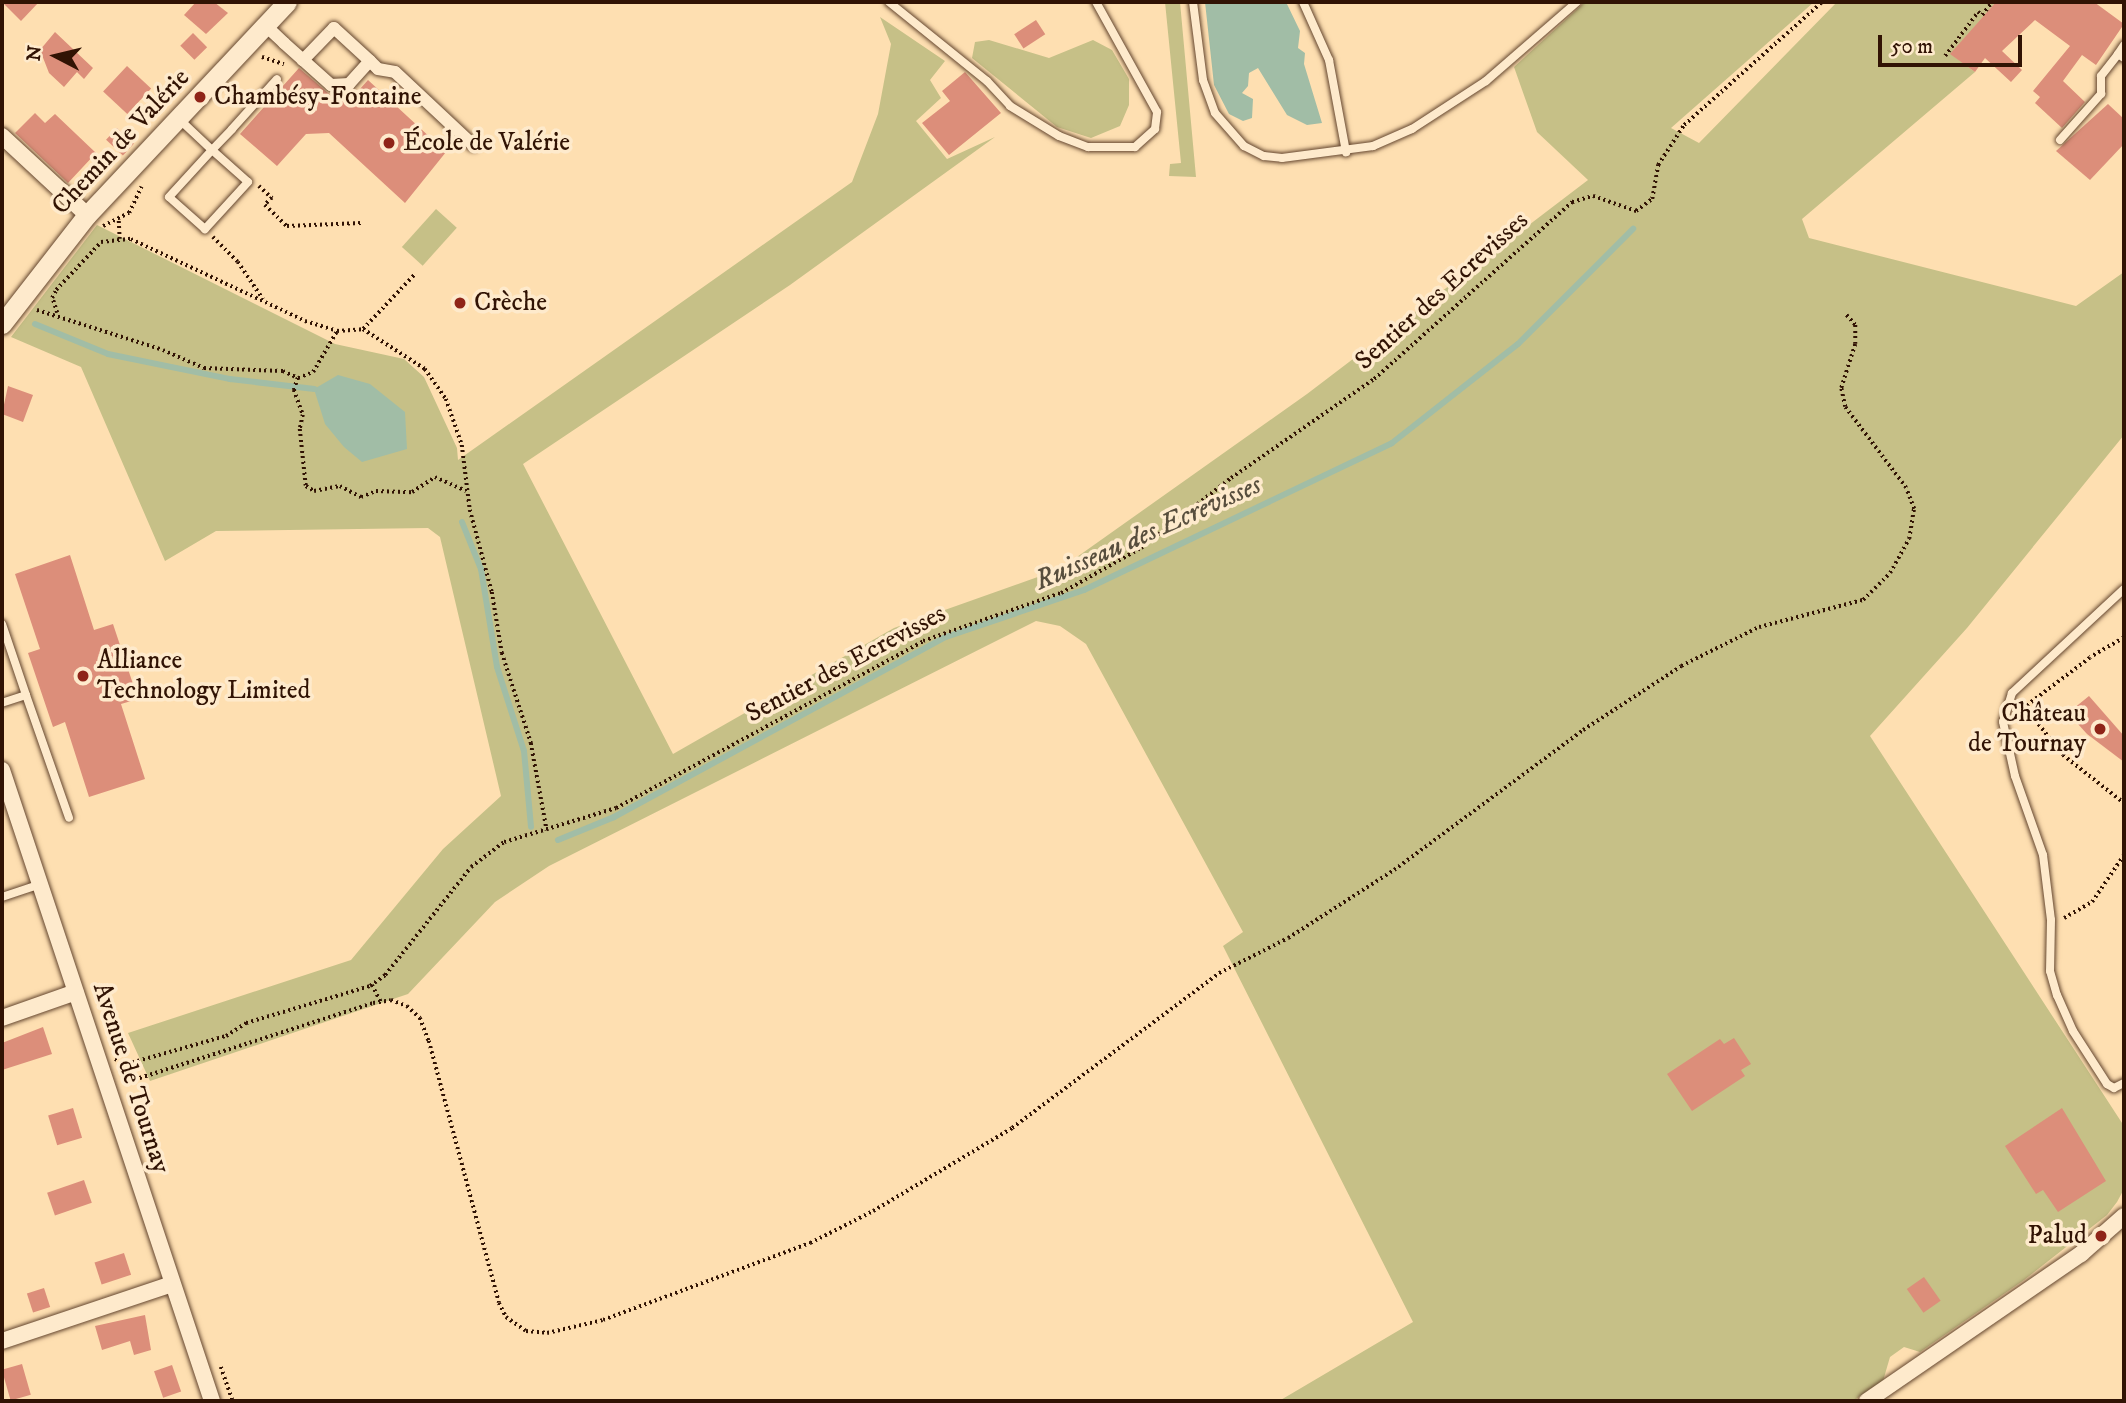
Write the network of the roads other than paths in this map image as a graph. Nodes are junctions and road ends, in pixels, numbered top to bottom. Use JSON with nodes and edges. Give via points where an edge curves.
{"nodes":[{"id":1,"x":287,"y":2,"type":"edge"},
{"id":2,"x":889,"y":2,"type":"edge"},
{"id":3,"x":1096,"y":2,"type":"edge"},
{"id":4,"x":1193,"y":2,"type":"edge"},
{"id":5,"x":1303,"y":2,"type":"edge"},
{"id":6,"x":1577,"y":2,"type":"edge"},
{"id":7,"x":266,"y":26,"type":"junction"},
{"id":8,"x":2124,"y":45,"type":"edge"},
{"id":9,"x":2121,"y":56,"type":"edge"},
{"id":10,"x":303,"y":60,"type":"junction"},
{"id":11,"x":370,"y":61,"type":"junction"},
{"id":12,"x":277,"y":79,"type":"dead end"},
{"id":13,"x":179,"y":119,"type":"junction"},
{"id":14,"x":2,"y":136,"type":"edge"},
{"id":15,"x":2060,"y":140,"type":"dead end"},
{"id":16,"x":473,"y":145,"type":"dead end"},
{"id":17,"x":212,"y":150,"type":"junction"},
{"id":18,"x":1346,"y":152,"type":"junction"},
{"id":19,"x":87,"y":215,"type":"junction"},
{"id":20,"x":2,"y":324,"type":"edge"},
{"id":21,"x":2124,"y":589,"type":"edge"},
{"id":22,"x":2,"y":624,"type":"edge"},
{"id":23,"x":26,"y":695,"type":"junction"},
{"id":24,"x":2,"y":703,"type":"edge"},
{"id":25,"x":2,"y":770,"type":"edge"},
{"id":26,"x":7,"y":800,"type":"edge"},
{"id":27,"x":69,"y":818,"type":"dead end"},
{"id":28,"x":41,"y":884,"type":"junction"},
{"id":29,"x":2,"y":897,"type":"edge"},
{"id":30,"x":76,"y":992,"type":"junction"},
{"id":31,"x":2,"y":1017,"type":"edge"},
{"id":32,"x":2124,"y":1083,"type":"edge"},
{"id":33,"x":2124,"y":1216,"type":"edge"},
{"id":34,"x":172,"y":1284,"type":"junction"},
{"id":35,"x":2,"y":1340,"type":"edge"},
{"id":36,"x":212,"y":1401,"type":"edge"},
{"id":37,"x":1867,"y":1401,"type":"edge"}],
"edges":[{"from":1,"to":7,"type":"street","name":"Chemin de Valérie"},
{"from":2,"to":3,"type":"lane","via":[[987,81],[1010,106],[1059,136],[1088,146],[1135,147],[1155,129],[1157,112]]},
{"from":4,"to":18,"type":"lane","via":[[1205,91],[1233,137],[1272,158]]},
{"from":5,"to":18,"type":"lane","via":[[1329,60]]},
{"from":6,"to":18,"type":"lane","via":[[1486,81],[1429,120],[1379,145]]},
{"from":7,"to":10,"type":"street"},
{"from":7,"to":13,"type":"street","name":"Chemin de Valérie"},
{"from":8,"to":9,"type":"lane"},
{"from":9,"to":15,"type":"lane","via":[[2101,76],[2101,94]]},
{"from":10,"to":11,"type":"street","via":[[331,85],[349,84]]},
{"from":10,"to":11,"type":"street","via":[[334,28]]},
{"from":11,"to":16,"type":"street","via":[[395,72]]},
{"from":12,"to":17,"type":"lane"},
{"from":13,"to":17,"type":"lane"},
{"from":13,"to":19,"type":"street","name":"Chemin de Valérie"},
{"from":14,"to":19,"type":"street"},
{"from":17,"to":17,"type":"lane","via":[[169,197],[205,229],[248,182]]},
{"from":19,"to":20,"type":"street","name":"Chemin de Valérie"},
{"from":21,"to":32,"type":"lane","via":[[2007,702],[2006,742],[2043,855],[2051,920],[2050,971],[2063,1012],[2107,1084],[2114,1088]]},
{"from":22,"to":23,"type":"lane"},
{"from":23,"to":24,"type":"lane"},
{"from":23,"to":27,"type":"lane"},
{"from":25,"to":26,"type":"street","name":"Avenue de Tournay"},
{"from":26,"to":28,"type":"street","name":"Avenue de Tournay"},
{"from":28,"to":29,"type":"lane"},
{"from":28,"to":30,"type":"street","name":"Avenue de Tournay"},
{"from":30,"to":31,"type":"street"},
{"from":30,"to":34,"type":"street","name":"Avenue de Tournay"},
{"from":33,"to":37,"type":"street","via":[[2081,1254]]},
{"from":34,"to":35,"type":"street"},
{"from":34,"to":36,"type":"street","name":"Avenue de Tournay"}]}
